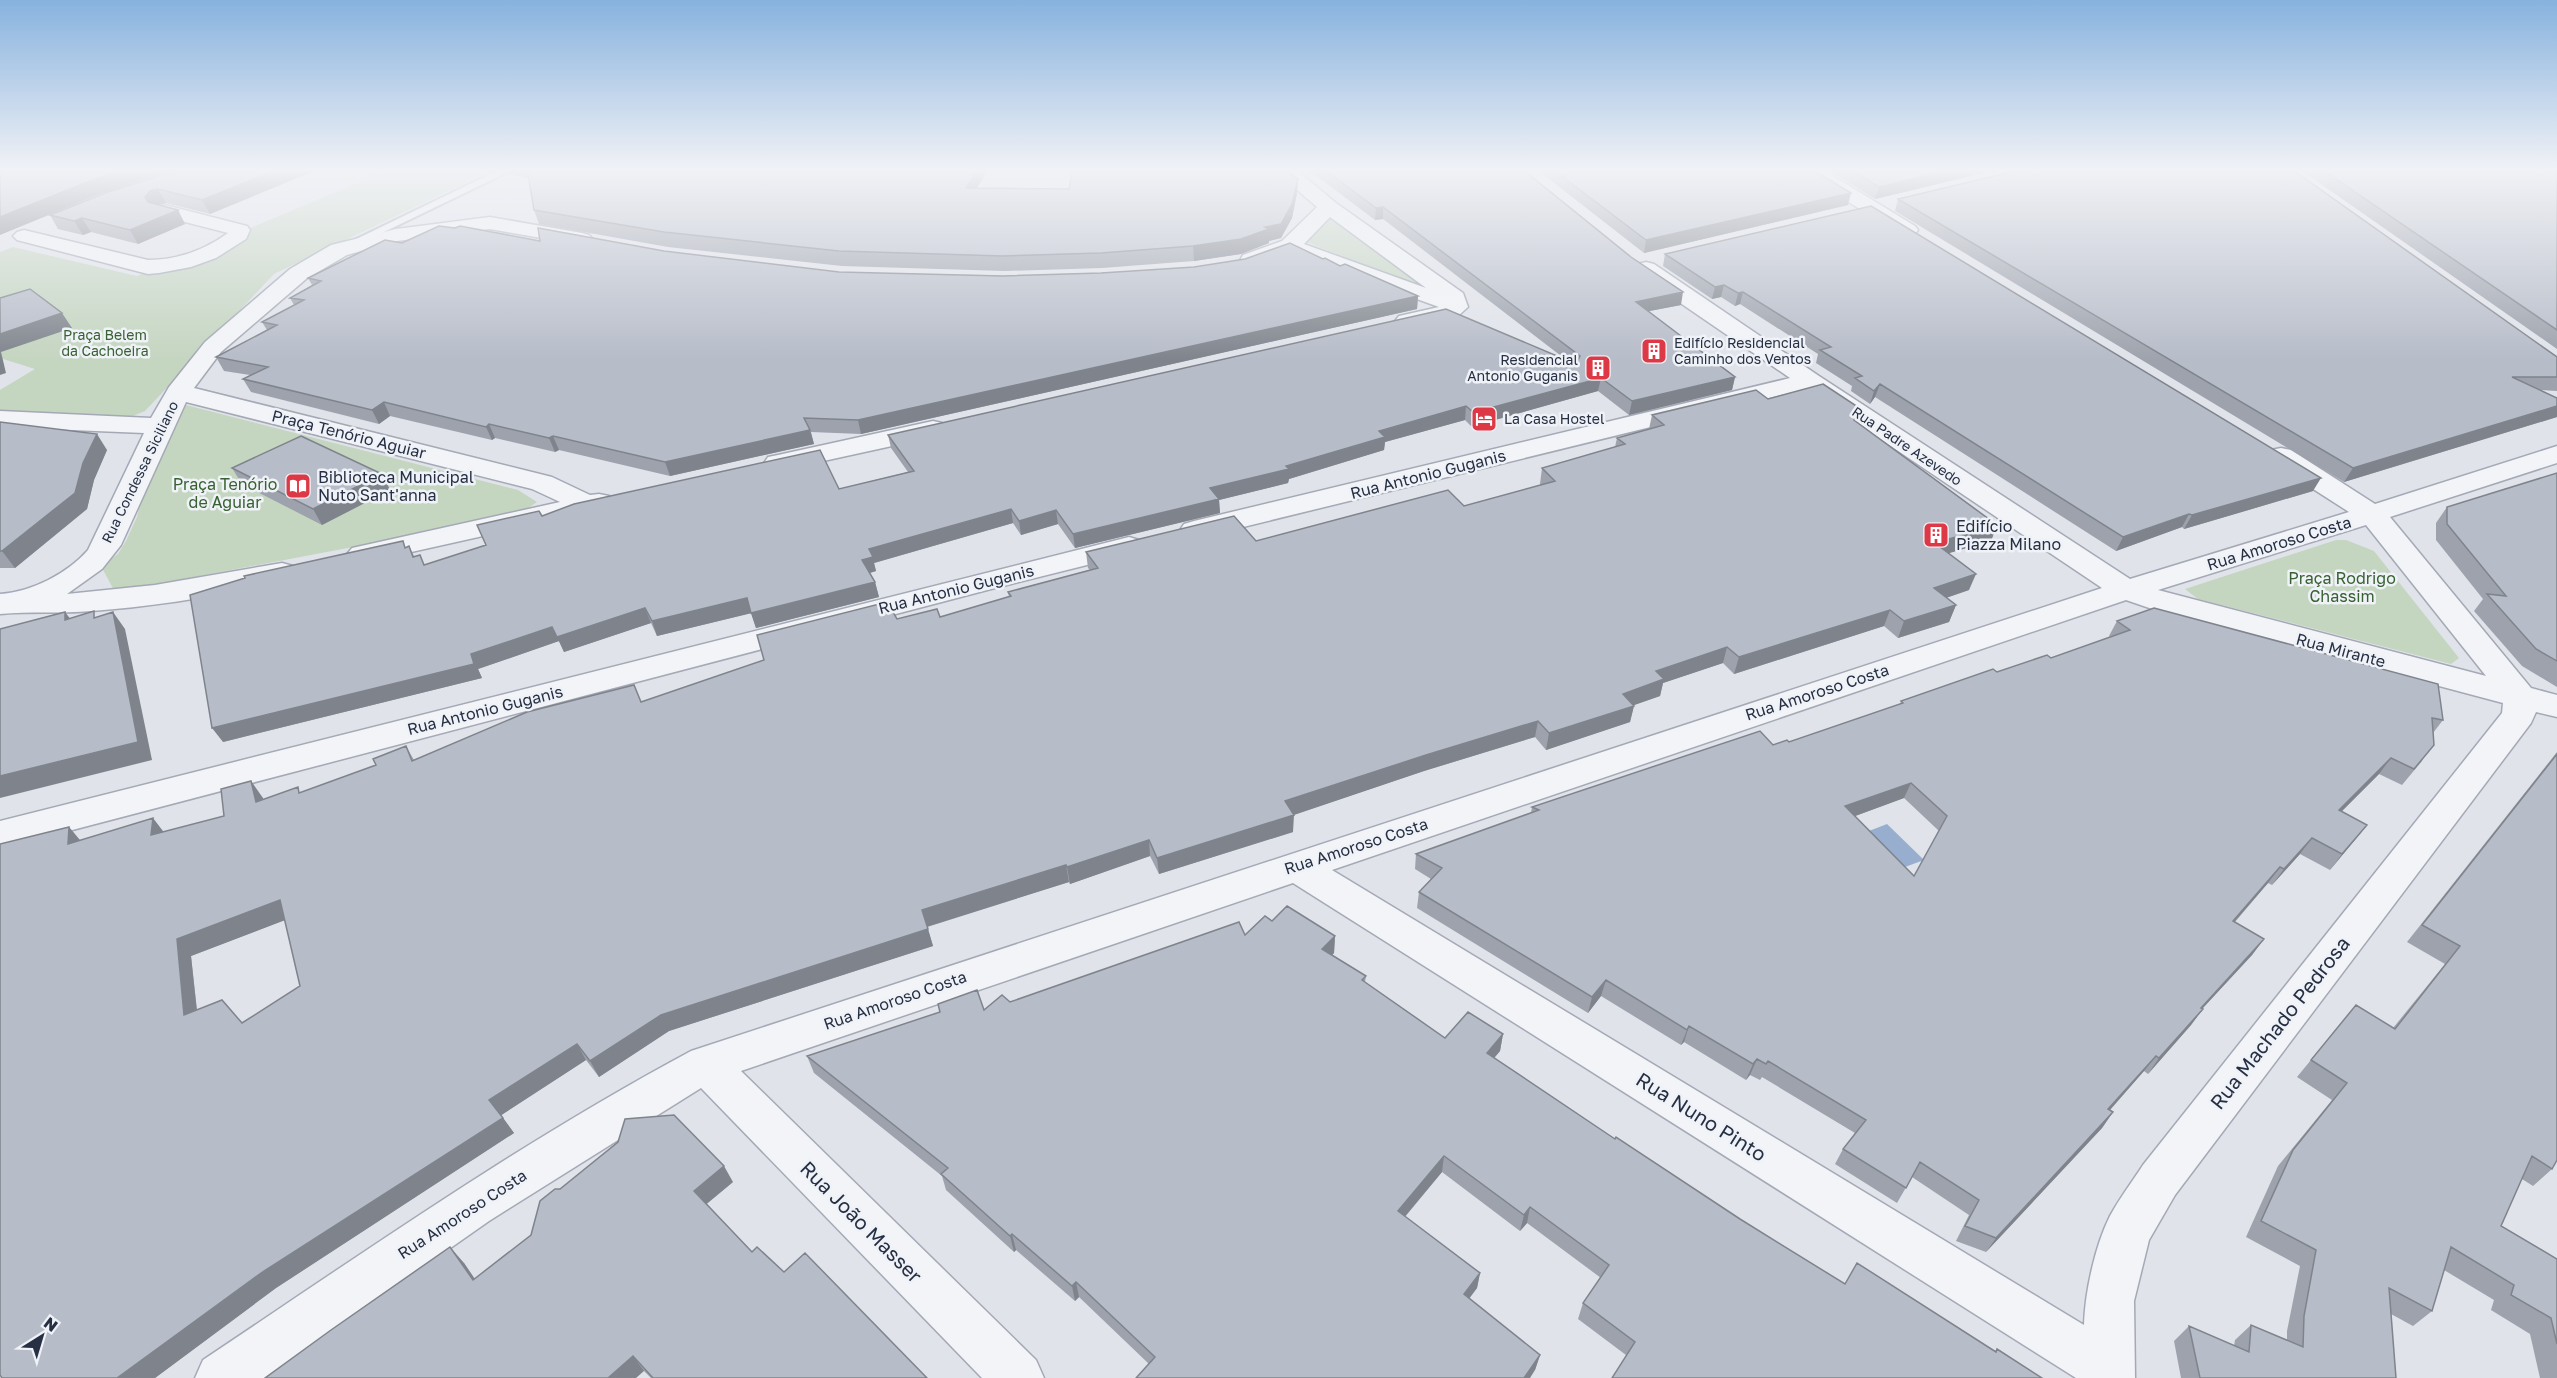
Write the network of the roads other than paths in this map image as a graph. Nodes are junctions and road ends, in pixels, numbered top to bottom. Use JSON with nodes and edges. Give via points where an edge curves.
{"nodes":[{"id":1,"x":30,"y":232,"type":"edge"},
{"id":2,"x":240,"y":232,"type":"edge"},
{"id":3,"x":376,"y":232,"type":"edge"},
{"id":4,"x":410,"y":232,"type":"edge"},
{"id":5,"x":548,"y":232,"type":"edge"},
{"id":6,"x":1304,"y":232,"type":"edge"},
{"id":7,"x":1364,"y":232,"type":"edge"},
{"id":8,"x":1914,"y":232,"type":"edge"},
{"id":9,"x":1923,"y":238,"type":"edge"},
{"id":10,"x":601,"y":243,"type":"edge"},
{"id":11,"x":1290,"y":246,"type":"junction"},
{"id":12,"x":339,"y":250,"type":"junction"},
{"id":13,"x":1643,"y":259,"type":"dead end"},
{"id":14,"x":1234,"y":264,"type":"edge"},
{"id":15,"x":1457,"y":307,"type":"junction"},
{"id":16,"x":1386,"y":326,"type":"edge"},
{"id":17,"x":1810,"y":381,"type":"junction"},
{"id":18,"x":178,"y":392,"type":"junction"},
{"id":19,"x":0,"y":418,"type":"edge"},
{"id":20,"x":954,"y":424,"type":"edge"},
{"id":21,"x":160,"y":426,"type":"junction"},
{"id":22,"x":2260,"y":443,"type":"edge"},
{"id":23,"x":2557,"y":454,"type":"edge"},
{"id":24,"x":757,"y":468,"type":"edge"},
{"id":25,"x":620,"y":497,"type":"edge"},
{"id":26,"x":586,"y":504,"type":"junction"},
{"id":27,"x":2372,"y":514,"type":"junction"},
{"id":28,"x":2126,"y":590,"type":"junction"},
{"id":29,"x":6,"y":604,"type":"edge"},
{"id":30,"x":2538,"y":701,"type":"edge"},
{"id":31,"x":0,"y":835,"type":"edge"},
{"id":32,"x":1295,"y":866,"type":"junction"},
{"id":33,"x":706,"y":1064,"type":"junction"},
{"id":34,"x":2108,"y":1373,"type":"edge"},
{"id":35,"x":221,"y":1378,"type":"edge"},
{"id":36,"x":1018,"y":1378,"type":"edge"}],
"edges":[{"from":1,"to":2,"type":"street","via":[[16,238],[159,268],[188,261]]},
{"from":3,"to":12,"type":"lane"},
{"from":4,"to":12,"type":"street","name":"Rua Condessa Siciliano"},
{"from":5,"to":10,"type":"street","name":"Rua Condessa Siciliano"},
{"from":6,"to":11,"type":"street"},
{"from":7,"to":15,"type":"street","via":[[1455,298]]},
{"from":8,"to":9,"type":"street"},
{"from":11,"to":14,"type":"street"},
{"from":11,"to":15,"type":"street"},
{"from":12,"to":18,"type":"street","name":"Rua Condessa Siciliano","via":[[298,274],[222,339]]},
{"from":13,"to":17,"type":"street","name":"Rua Padre Azevedo"},
{"from":15,"to":16,"type":"street"},
{"from":17,"to":28,"type":"street","name":"Rua Padre Azevedo"},
{"from":17,"to":31,"type":"street","name":"Rua Antonio Guganis","via":[[978,583]]},
{"from":18,"to":21,"type":"street","name":"Rua Condessa Siciliano"},
{"from":18,"to":26,"type":"street","name":"Praça Tenório Aguiar","via":[[543,483]]},
{"from":19,"to":21,"type":"street"},
{"from":20,"to":24,"type":"street"},
{"from":21,"to":29,"type":"street","name":"Rua Condessa Siciliano","via":[[106,545],[94,562],[59,586]]},
{"from":22,"to":27,"type":"street"},
{"from":23,"to":27,"type":"street","name":"Rua Amoroso Costa"},
{"from":25,"to":26,"type":"street"},
{"from":26,"to":29,"type":"street","via":[[319,564],[136,598],[77,605]]},
{"from":27,"to":28,"type":"street","name":"Rua Amoroso Costa"},
{"from":27,"to":30,"type":"street"},
{"from":28,"to":30,"type":"street","name":"Rua Mirante"},
{"from":28,"to":32,"type":"street","name":"Rua Amoroso Costa"},
{"from":30,"to":34,"type":"street","name":"Rua Machado Pedrosa","via":[[2519,716],[2153,1188],[2127,1232],[2109,1301]]},
{"from":32,"to":33,"type":"street","name":"Rua Amoroso Costa"},
{"from":32,"to":34,"type":"street","name":"Rua Nuno Pinto"},
{"from":33,"to":35,"type":"street","name":"Rua Amoroso Costa","via":[[473,1205]]},
{"from":33,"to":36,"type":"street","name":"Rua João Masser"}]}
